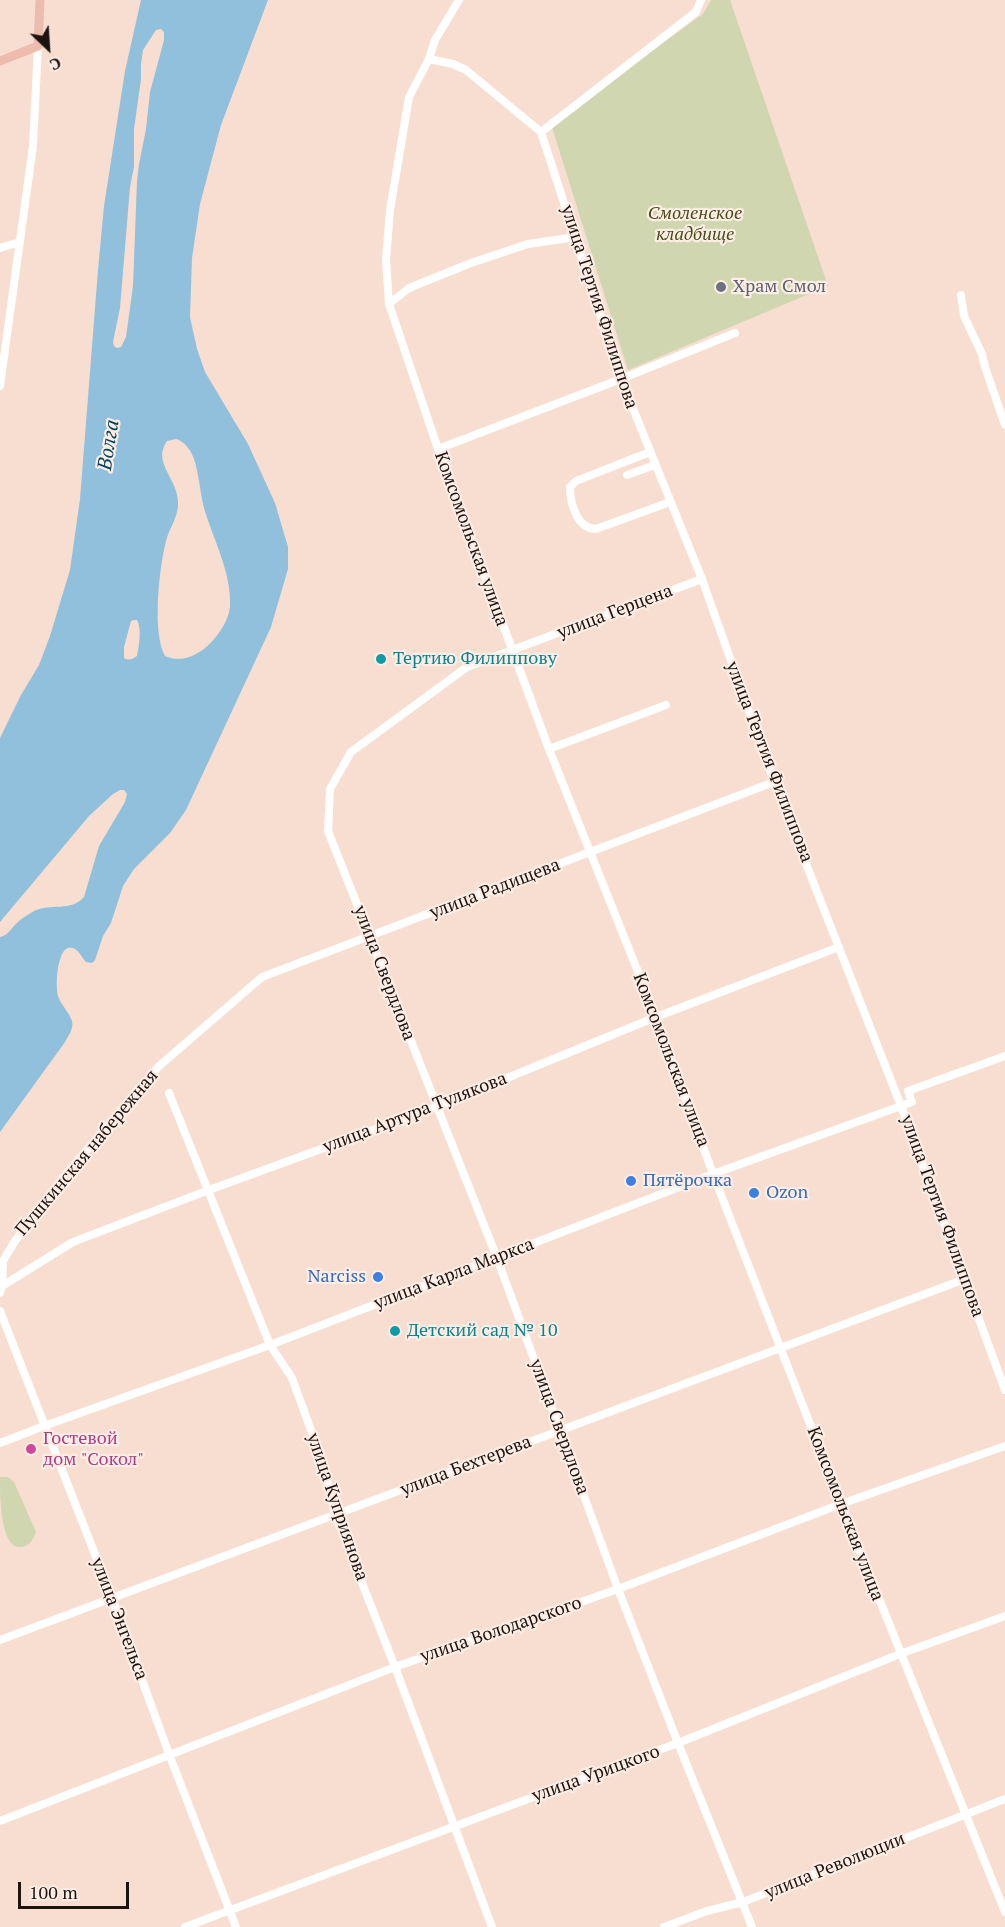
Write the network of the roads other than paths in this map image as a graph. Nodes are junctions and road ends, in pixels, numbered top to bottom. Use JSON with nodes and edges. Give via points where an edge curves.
{"nodes":[{"id":1,"x":40,"y":0,"type":"edge"},
{"id":2,"x":459,"y":0,"type":"edge"},
{"id":3,"x":701,"y":0,"type":"edge"},
{"id":4,"x":38,"y":46,"type":"junction"},
{"id":5,"x":429,"y":59,"type":"junction"},
{"id":6,"x":0,"y":61,"type":"edge"},
{"id":7,"x":541,"y":132,"type":"junction"},
{"id":8,"x":576,"y":237,"type":"junction"},
{"id":9,"x":21,"y":242,"type":"junction"},
{"id":10,"x":0,"y":248,"type":"edge"},
{"id":11,"x":961,"y":295,"type":"dead end"},
{"id":12,"x":389,"y":304,"type":"junction"},
{"id":13,"x":735,"y":333,"type":"dead end"},
{"id":14,"x":621,"y":380,"type":"junction"},
{"id":15,"x":0,"y":386,"type":"edge"},
{"id":16,"x":1005,"y":425,"type":"edge"},
{"id":17,"x":438,"y":449,"type":"junction"},
{"id":18,"x":650,"y":452,"type":"junction"},
{"id":19,"x":655,"y":465,"type":"junction"},
{"id":20,"x":627,"y":475,"type":"dead end"},
{"id":21,"x":670,"y":502,"type":"junction"},
{"id":22,"x":702,"y":579,"type":"junction"},
{"id":23,"x":512,"y":652,"type":"junction"},
{"id":24,"x":666,"y":705,"type":"dead end"},
{"id":25,"x":549,"y":749,"type":"junction"},
{"id":26,"x":774,"y":782,"type":"junction"},
{"id":27,"x":330,"y":789,"type":"joint"},
{"id":28,"x":590,"y":852,"type":"junction"},
{"id":29,"x":370,"y":937,"type":"junction"},
{"id":30,"x":839,"y":947,"type":"junction"},
{"id":31,"x":225,"y":1010,"type":"joint"},
{"id":32,"x":656,"y":1017,"type":"junction"},
{"id":33,"x":1005,"y":1056,"type":"edge"},
{"id":34,"x":169,"y":1093,"type":"dead end"},
{"id":35,"x":905,"y":1105,"type":"junction"},
{"id":36,"x":436,"y":1107,"type":"junction"},
{"id":37,"x":713,"y":1174,"type":"junction"},
{"id":38,"x":208,"y":1190,"type":"junction"},
{"id":39,"x":497,"y":1258,"type":"junction"},
{"id":40,"x":965,"y":1279,"type":"junction"},
{"id":41,"x":1,"y":1289,"type":"edge"},
{"id":42,"x":0,"y":1311,"type":"edge"},
{"id":43,"x":270,"y":1345,"type":"junction"},
{"id":44,"x":780,"y":1348,"type":"junction"},
{"id":45,"x":1005,"y":1390,"type":"edge"},
{"id":46,"x":44,"y":1426,"type":"junction"},
{"id":47,"x":560,"y":1430,"type":"junction"},
{"id":48,"x":0,"y":1443,"type":"edge"},
{"id":49,"x":1005,"y":1446,"type":"edge"},
{"id":50,"x":841,"y":1504,"type":"junction"},
{"id":51,"x":335,"y":1514,"type":"junction"},
{"id":52,"x":618,"y":1589,"type":"junction"},
{"id":53,"x":112,"y":1598,"type":"junction"},
{"id":54,"x":1005,"y":1617,"type":"edge"},
{"id":55,"x":0,"y":1640,"type":"edge"},
{"id":56,"x":900,"y":1654,"type":"junction"},
{"id":57,"x":395,"y":1667,"type":"junction"},
{"id":58,"x":678,"y":1743,"type":"junction"},
{"id":59,"x":169,"y":1754,"type":"junction"},
{"id":60,"x":1005,"y":1799,"type":"edge"},
{"id":61,"x":967,"y":1814,"type":"junction"},
{"id":62,"x":0,"y":1821,"type":"edge"},
{"id":63,"x":454,"y":1826,"type":"junction"},
{"id":64,"x":743,"y":1902,"type":"junction"},
{"id":65,"x":229,"y":1909,"type":"junction"},
{"id":66,"x":1005,"y":1912,"type":"edge"},
{"id":67,"x":185,"y":1927,"type":"edge"},
{"id":68,"x":236,"y":1927,"type":"edge"},
{"id":69,"x":492,"y":1927,"type":"edge"},
{"id":70,"x":664,"y":1927,"type":"edge"},
{"id":71,"x":752,"y":1927,"type":"edge"}],
"edges":[{"from":1,"to":4,"type":"main road"},
{"from":2,"to":5,"type":"street","name":"Комсомольская улица","via":[[435,40]]},
{"from":3,"to":7,"type":"street","via":[[696,12]]},
{"from":4,"to":6,"type":"main road"},
{"from":4,"to":9,"type":"street","via":[[33,146]]},
{"from":5,"to":7,"type":"street","via":[[466,70]]},
{"from":5,"to":12,"type":"street","name":"Комсомольская улица","via":[[409,97],[390,210]]},
{"from":7,"to":8,"type":"street","name":"улица Тертия Филиппова"},
{"from":8,"to":12,"type":"street","via":[[528,244],[471,262],[409,288]]},
{"from":8,"to":14,"type":"street","name":"улица Тертия Филиппова"},
{"from":9,"to":10,"type":"street"},
{"from":9,"to":15,"type":"street"},
{"from":11,"to":16,"type":"street","via":[[964,316],[982,354]]},
{"from":12,"to":17,"type":"street","name":"Комсомольская улица"},
{"from":13,"to":14,"type":"street"},
{"from":14,"to":17,"type":"street"},
{"from":14,"to":18,"type":"street","name":"улица Тертия Филиппова"},
{"from":17,"to":23,"type":"street","name":"Комсомольская улица"},
{"from":18,"to":19,"type":"street","name":"улица Тертия Филиппова"},
{"from":18,"to":21,"type":"street","via":[[576,481],[570,494],[577,516],[588,529],[596,529]]},
{"from":19,"to":20,"type":"street"},
{"from":19,"to":21,"type":"street","name":"улица Тертия Филиппова"},
{"from":21,"to":22,"type":"street","name":"улица Тертия Филиппова"},
{"from":22,"to":23,"type":"street","name":"улица Герцена"},
{"from":22,"to":26,"type":"street","name":"улица Тертия Филиппова"},
{"from":23,"to":25,"type":"street","name":"Комсомольская улица"},
{"from":23,"to":27,"type":"street","name":"улица Герцена","via":[[467,668],[351,752]]},
{"from":24,"to":25,"type":"street"},
{"from":25,"to":28,"type":"street","name":"Комсомольская улица"},
{"from":26,"to":28,"type":"street","name":"улица Радищева"},
{"from":26,"to":30,"type":"street","name":"улица Тертия Филиппова"},
{"from":27,"to":29,"type":"street","name":"улица Свердлова","via":[[328,831]]},
{"from":28,"to":29,"type":"street","name":"улица Радищева"},
{"from":28,"to":32,"type":"street","name":"Комсомольская улица"},
{"from":29,"to":31,"type":"street","name":"улица Радищева","via":[[262,977]]},
{"from":29,"to":36,"type":"street","name":"улица Свердлова"},
{"from":30,"to":32,"type":"street","name":"улица Артура Тулякова"},
{"from":30,"to":35,"type":"street","name":"улица Тертия Филиппова"},
{"from":31,"to":41,"type":"street","name":"Пушкинская набережная","via":[[158,1067],[65,1175],[3,1261]]},
{"from":32,"to":36,"type":"street","name":"улица Артура Тулякова"},
{"from":32,"to":37,"type":"street","name":"Комсомольская улица"},
{"from":33,"to":35,"type":"street","via":[[908,1091],[912,1102]]},
{"from":34,"to":38,"type":"street","name":"улица Куприянова"},
{"from":35,"to":37,"type":"street","name":"улица Карла Маркса"},
{"from":35,"to":40,"type":"street","name":"улица Тертия Филиппова"},
{"from":36,"to":38,"type":"street","name":"улица Артура Тулякова"},
{"from":36,"to":39,"type":"street","name":"улица Свердлова"},
{"from":37,"to":39,"type":"street","name":"улица Карла Маркса"},
{"from":37,"to":44,"type":"street","name":"Комсомольская улица"},
{"from":38,"to":41,"type":"street","name":"улица Артура Тулякова","via":[[73,1242]]},
{"from":38,"to":43,"type":"street","name":"улица Куприянова"},
{"from":39,"to":43,"type":"street","name":"улица Карла Маркса"},
{"from":39,"to":47,"type":"street","name":"улица Свердлова"},
{"from":40,"to":44,"type":"street","name":"улица Бехтерева"},
{"from":40,"to":45,"type":"street","name":"улица Тертия Филиппова"},
{"from":42,"to":46,"type":"street","name":"улица Энгельса"},
{"from":43,"to":46,"type":"street","name":"улица Карла Маркса"},
{"from":43,"to":51,"type":"street","name":"улица Куприянова","via":[[292,1378],[324,1466]]},
{"from":44,"to":47,"type":"street","name":"улица Бехтерева"},
{"from":44,"to":50,"type":"street","name":"Комсомольская улица"},
{"from":46,"to":48,"type":"street","name":"улица Карла Маркса"},
{"from":46,"to":53,"type":"street","name":"улица Энгельса"},
{"from":47,"to":51,"type":"street","name":"улица Бехтерева"},
{"from":47,"to":52,"type":"street","name":"улица Свердлова"},
{"from":49,"to":50,"type":"street","name":"улица Володарского"},
{"from":50,"to":52,"type":"street","name":"улица Володарского"},
{"from":50,"to":56,"type":"street","name":"Комсомольская улица"},
{"from":51,"to":53,"type":"street","name":"улица Бехтерева"},
{"from":51,"to":57,"type":"street","name":"улица Куприянова"},
{"from":52,"to":57,"type":"street","name":"улица Володарского"},
{"from":52,"to":58,"type":"street","name":"улица Свердлова"},
{"from":53,"to":55,"type":"street","name":"улица Бехтерева"},
{"from":53,"to":59,"type":"street","name":"улица Энгельса"},
{"from":54,"to":56,"type":"street","name":"улица Урицкого"},
{"from":56,"to":58,"type":"street","name":"улица Урицкого"},
{"from":56,"to":61,"type":"street","name":"Комсомольская улица"},
{"from":57,"to":59,"type":"street","name":"улица Володарского"},
{"from":57,"to":63,"type":"street","name":"улица Куприянова"},
{"from":58,"to":63,"type":"street","name":"улица Урицкого"},
{"from":58,"to":64,"type":"street","name":"улица Свердлова"},
{"from":59,"to":62,"type":"street","name":"улица Володарского"},
{"from":59,"to":65,"type":"street","name":"улица Энгельса"},
{"from":60,"to":61,"type":"street","name":"улица Революции"},
{"from":61,"to":64,"type":"street","name":"улица Революции"},
{"from":61,"to":66,"type":"street","name":"Комсомольская улица"},
{"from":63,"to":65,"type":"street","name":"улица Урицкого"},
{"from":63,"to":69,"type":"street","name":"улица Куприянова"},
{"from":64,"to":70,"type":"street","name":"улица Революции"},
{"from":64,"to":71,"type":"street","name":"улица Свердлова"},
{"from":65,"to":67,"type":"street","name":"улица Урицкого"},
{"from":65,"to":68,"type":"street","name":"улица Энгельса"}]}
